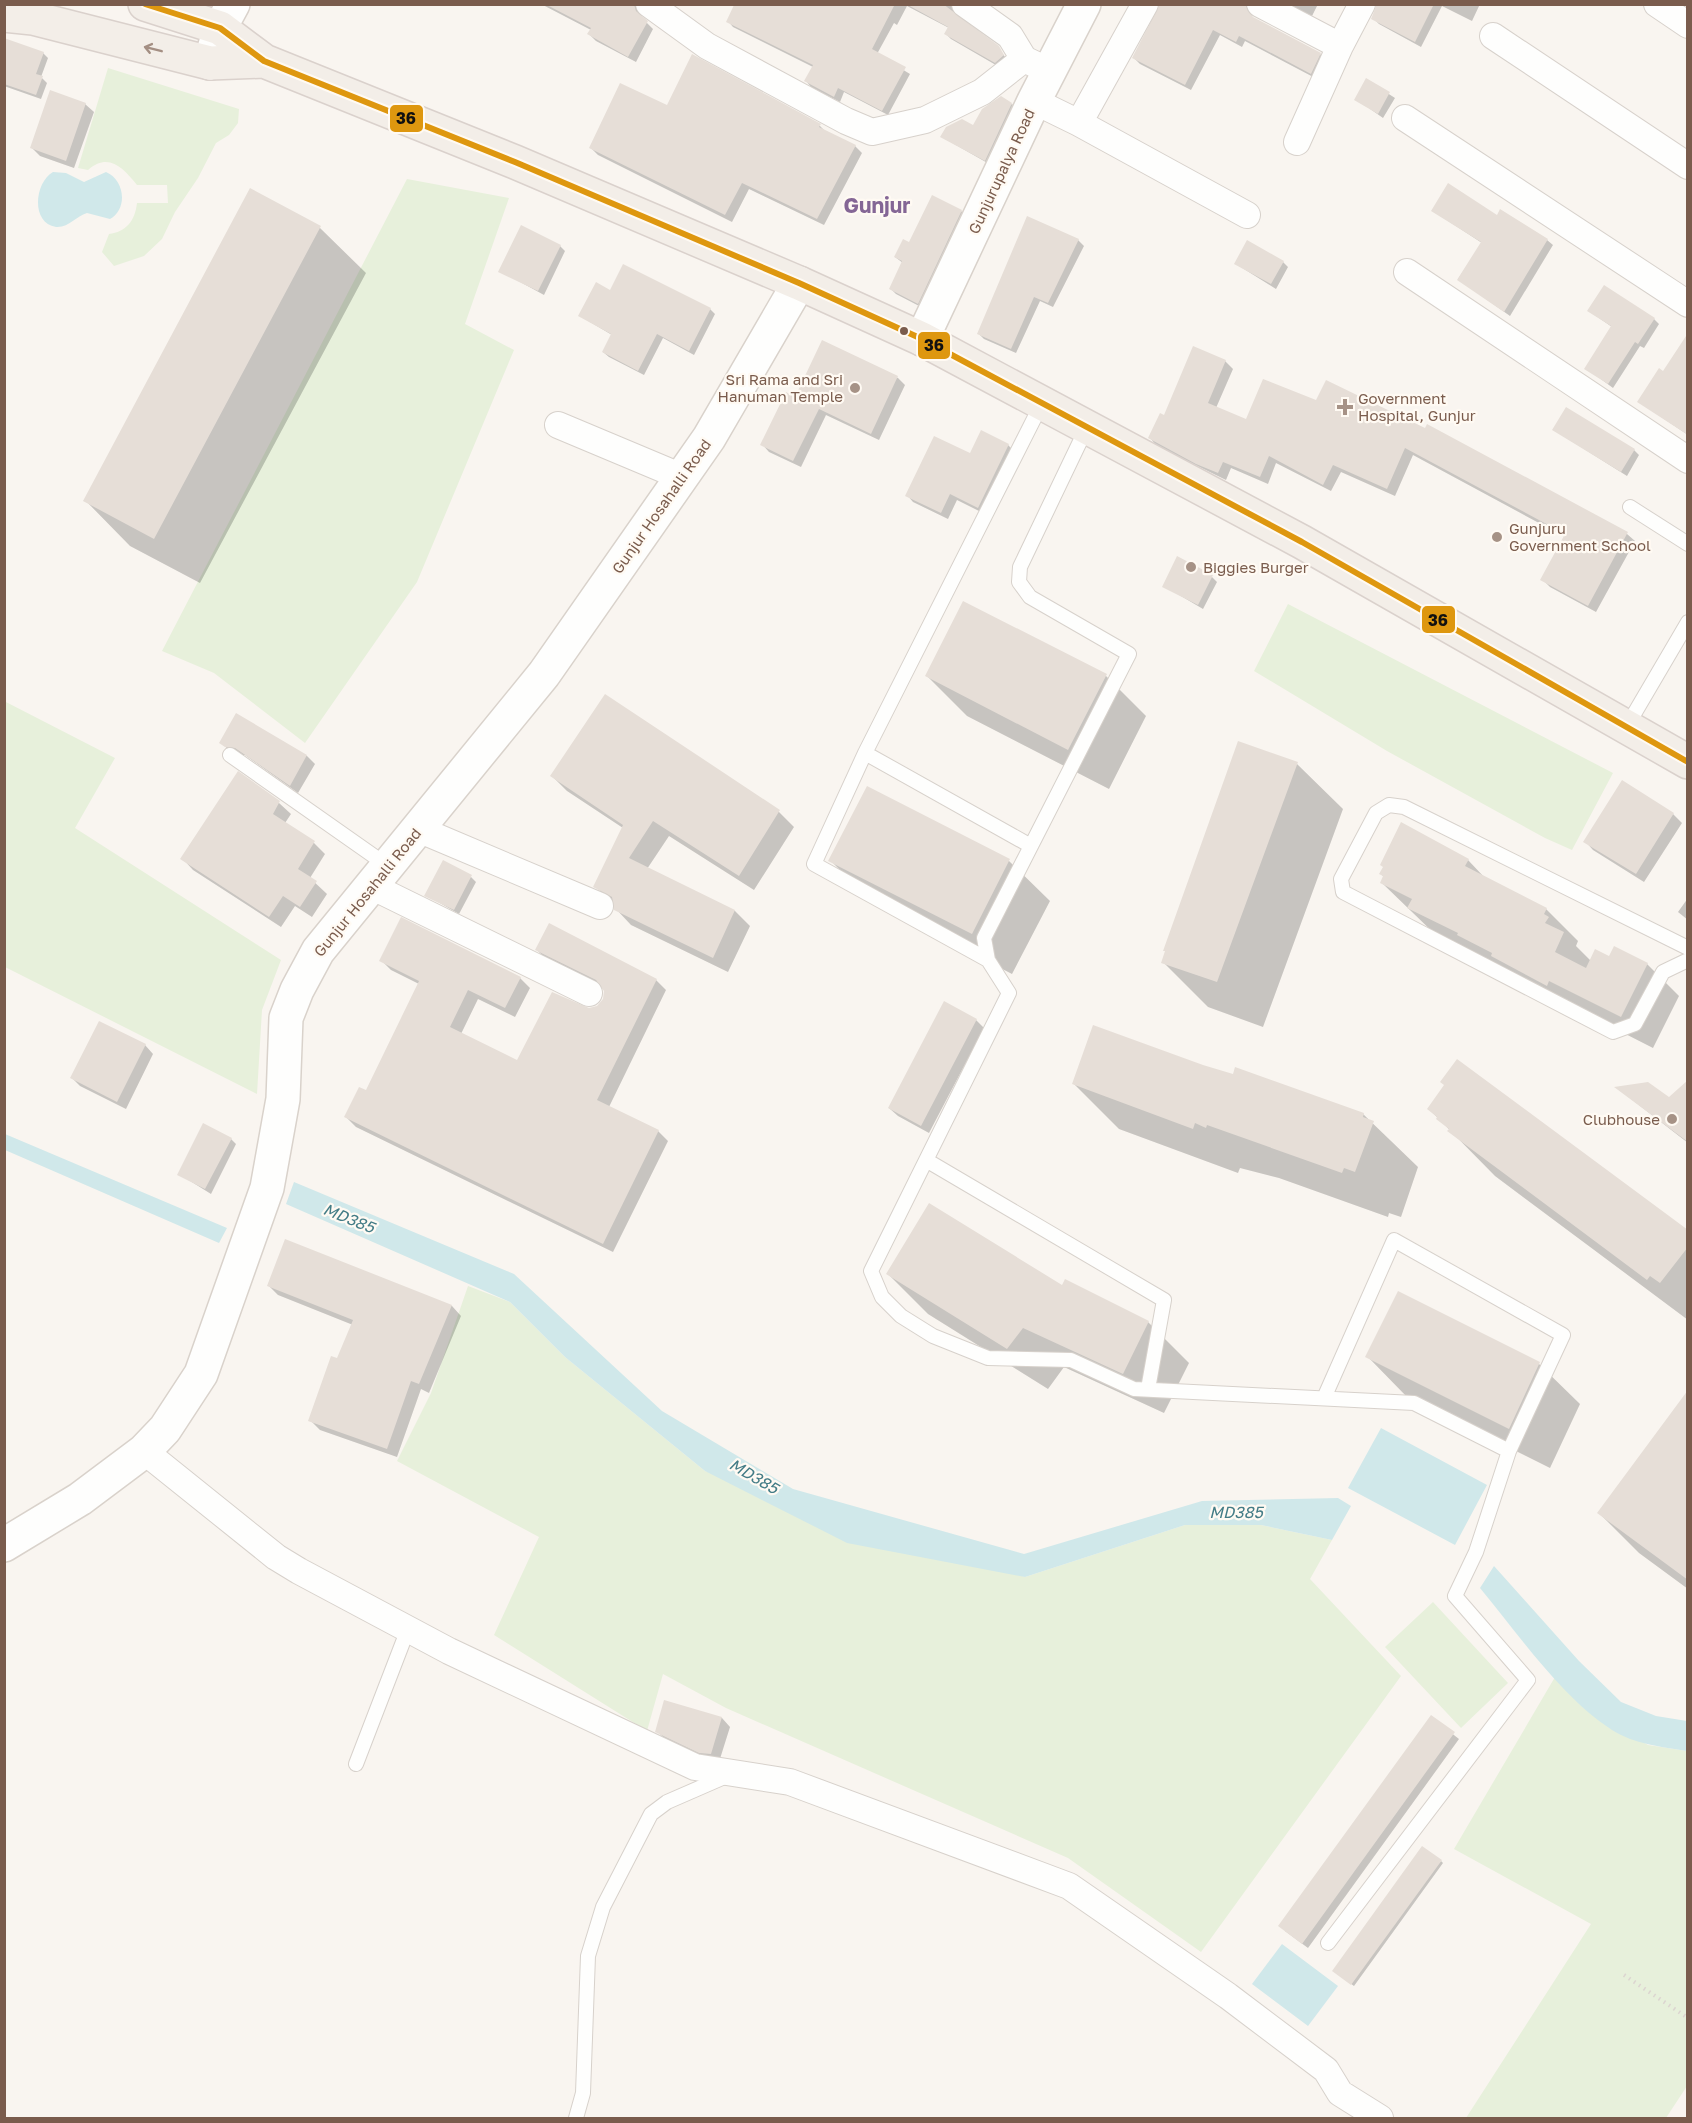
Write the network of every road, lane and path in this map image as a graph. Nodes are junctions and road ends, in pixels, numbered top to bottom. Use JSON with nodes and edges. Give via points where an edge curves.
{"nodes":[{"id":1,"x":145,"y":4,"type":"edge"},
{"id":2,"x":649,"y":4,"type":"edge"},
{"id":3,"x":965,"y":4,"type":"edge"},
{"id":4,"x":1084,"y":4,"type":"edge"},
{"id":5,"x":1145,"y":4,"type":"edge"},
{"id":6,"x":1260,"y":4,"type":"edge"},
{"id":7,"x":1362,"y":4,"type":"edge"},
{"id":8,"x":1657,"y":4,"type":"edge"},
{"id":9,"x":4,"y":15,"type":"edge"},
{"id":10,"x":227,"y":16,"type":"edge"},
{"id":11,"x":1688,"y":25,"type":"edge"},
{"id":12,"x":1493,"y":36,"type":"dead end"},
{"id":13,"x":1340,"y":45,"type":"junction"},
{"id":14,"x":264,"y":61,"type":"junction"},
{"id":15,"x":210,"y":63,"type":"junction"},
{"id":16,"x":1036,"y":65,"type":"junction"},
{"id":17,"x":1034,"y":101,"type":"junction"},
{"id":18,"x":1405,"y":118,"type":"dead end"},
{"id":19,"x":1079,"y":123,"type":"junction"},
{"id":20,"x":1297,"y":142,"type":"dead end"},
{"id":21,"x":1688,"y":166,"type":"edge"},
{"id":22,"x":1247,"y":215,"type":"dead end"},
{"id":23,"x":1407,"y":272,"type":"dead end"},
{"id":24,"x":799,"y":283,"type":"junction"},
{"id":25,"x":1688,"y":304,"type":"edge"},
{"id":26,"x":922,"y":339,"type":"junction"},
{"id":27,"x":1042,"y":403,"type":"junction"},
{"id":28,"x":558,"y":425,"type":"dead end"},
{"id":29,"x":1087,"y":427,"type":"junction"},
{"id":30,"x":1688,"y":460,"type":"edge"},
{"id":31,"x":682,"y":477,"type":"junction"},
{"id":32,"x":1630,"y":507,"type":"dead end"},
{"id":33,"x":1688,"y":544,"type":"edge"},
{"id":34,"x":1688,"y":622,"type":"edge"},
{"id":35,"x":1627,"y":726,"type":"junction"},
{"id":36,"x":865,"y":753,"type":"junction"},
{"id":37,"x":230,"y":755,"type":"dead end"},
{"id":38,"x":1687,"y":762,"type":"edge"},
{"id":39,"x":418,"y":829,"type":"junction"},
{"id":40,"x":1031,"y":846,"type":"junction"},
{"id":41,"x":379,"y":876,"type":"junction"},
{"id":42,"x":600,"y":906,"type":"dead end"},
{"id":43,"x":1688,"y":948,"type":"edge"},
{"id":44,"x":988,"y":960,"type":"junction"},
{"id":45,"x":1688,"y":960,"type":"edge"},
{"id":46,"x":589,"y":993,"type":"dead end"},
{"id":47,"x":927,"y":1160,"type":"junction"},
{"id":48,"x":1148,"y":1389,"type":"junction"},
{"id":49,"x":1324,"y":1398,"type":"junction"},
{"id":50,"x":144,"y":1451,"type":"junction"},
{"id":51,"x":1509,"y":1451,"type":"junction"},
{"id":52,"x":8,"y":1537,"type":"edge"},
{"id":53,"x":408,"y":1629,"type":"junction"},
{"id":54,"x":356,"y":1764,"type":"dead end"},
{"id":55,"x":731,"y":1774,"type":"junction"},
{"id":56,"x":1328,"y":1943,"type":"dead end"},
{"id":57,"x":1624,"y":1975,"type":"dead end"},
{"id":58,"x":1688,"y":2018,"type":"edge"},
{"id":59,"x":576,"y":2118,"type":"edge"},
{"id":60,"x":1380,"y":2118,"type":"edge"}],
"edges":[{"from":1,"to":10,"type":"main road"},
{"from":2,"to":16,"type":"street","via":[[707,46],[846,122],[872,132],[926,120]]},
{"from":3,"to":16,"type":"street","via":[[1010,36]]},
{"from":4,"to":16,"type":"street","name":"Gunjurupalya Road"},
{"from":5,"to":19,"type":"street"},
{"from":6,"to":13,"type":"street"},
{"from":7,"to":13,"type":"street"},
{"from":8,"to":11,"type":"street"},
{"from":15,"to":9,"type":"main road","one_way":true,"via":[[33,18]]},
{"from":10,"to":14,"type":"main road"},
{"from":10,"to":15,"type":"street"},
{"from":12,"to":21,"type":"street"},
{"from":13,"to":20,"type":"street"},
{"from":14,"to":15,"type":"main road"},
{"from":14,"to":24,"type":"main road"},
{"from":16,"to":17,"type":"street","name":"Gunjurupalya Road"},
{"from":17,"to":19,"type":"street"},
{"from":17,"to":26,"type":"street","name":"Gunjurupalya Road"},
{"from":18,"to":25,"type":"street"},
{"from":19,"to":22,"type":"street"},
{"from":23,"to":30,"type":"street"},
{"from":24,"to":26,"type":"main road"},
{"from":24,"to":31,"type":"street","name":"Gunjur Hosahalli Road"},
{"from":26,"to":27,"type":"main road"},
{"from":27,"to":29,"type":"main road"},
{"from":27,"to":36,"type":"lane"},
{"from":28,"to":31,"type":"street"},
{"from":29,"to":35,"type":"main road","via":[[1302,542]]},
{"from":29,"to":40,"type":"lane","via":[[1020,567],[1019,582],[1030,597],[1129,654]]},
{"from":31,"to":39,"type":"street","name":"Gunjur Hosahalli Road","via":[[544,674]]},
{"from":32,"to":33,"type":"lane"},
{"from":34,"to":35,"type":"lane"},
{"from":35,"to":38,"type":"main road"},
{"from":36,"to":40,"type":"lane"},
{"from":36,"to":44,"type":"lane","via":[[814,864]]},
{"from":37,"to":41,"type":"lane"},
{"from":39,"to":41,"type":"street","name":"Gunjur Hosahalli Road"},
{"from":39,"to":42,"type":"street"},
{"from":40,"to":44,"type":"lane","via":[[984,938]]},
{"from":41,"to":46,"type":"street"},
{"from":41,"to":50,"type":"street","name":"Gunjur Hosahalli Road","via":[[318,951],[297,990],[286,1018],[283,1099],[267,1188],[256,1225],[201,1374],[165,1429]]},
{"from":43,"to":45,"type":"lane","via":[[1404,807],[1389,805],[1376,813],[1341,879],[1343,892],[1613,1032],[1635,1024],[1663,972]]},
{"from":44,"to":47,"type":"lane","via":[[1010,993]]},
{"from":47,"to":48,"type":"lane","via":[[1164,1300]]},
{"from":47,"to":48,"type":"lane","via":[[871,1271],[882,1297],[894,1310],[933,1336],[988,1358],[1071,1360],[1134,1389]]},
{"from":48,"to":49,"type":"lane"},
{"from":49,"to":51,"type":"lane","via":[[1414,1403]]},
{"from":49,"to":51,"type":"lane","via":[[1394,1240],[1563,1335]]},
{"from":50,"to":52,"type":"street","name":"Gunjur Hosahalli Road","via":[[80,1499]]},
{"from":50,"to":53,"type":"street","via":[[276,1557]]},
{"from":51,"to":56,"type":"lane","via":[[1476,1552],[1455,1596],[1528,1680]]},
{"from":53,"to":54,"type":"lane"},
{"from":53,"to":55,"type":"street","via":[[695,1767]]},
{"from":55,"to":59,"type":"lane","via":[[667,1802],[651,1814],[603,1907],[588,1956],[583,2093]]},
{"from":55,"to":60,"type":"street","via":[[790,1782],[1069,1886],[1237,2003],[1326,2070],[1340,2094]]},
{"from":57,"to":58,"type":"path"}]}
